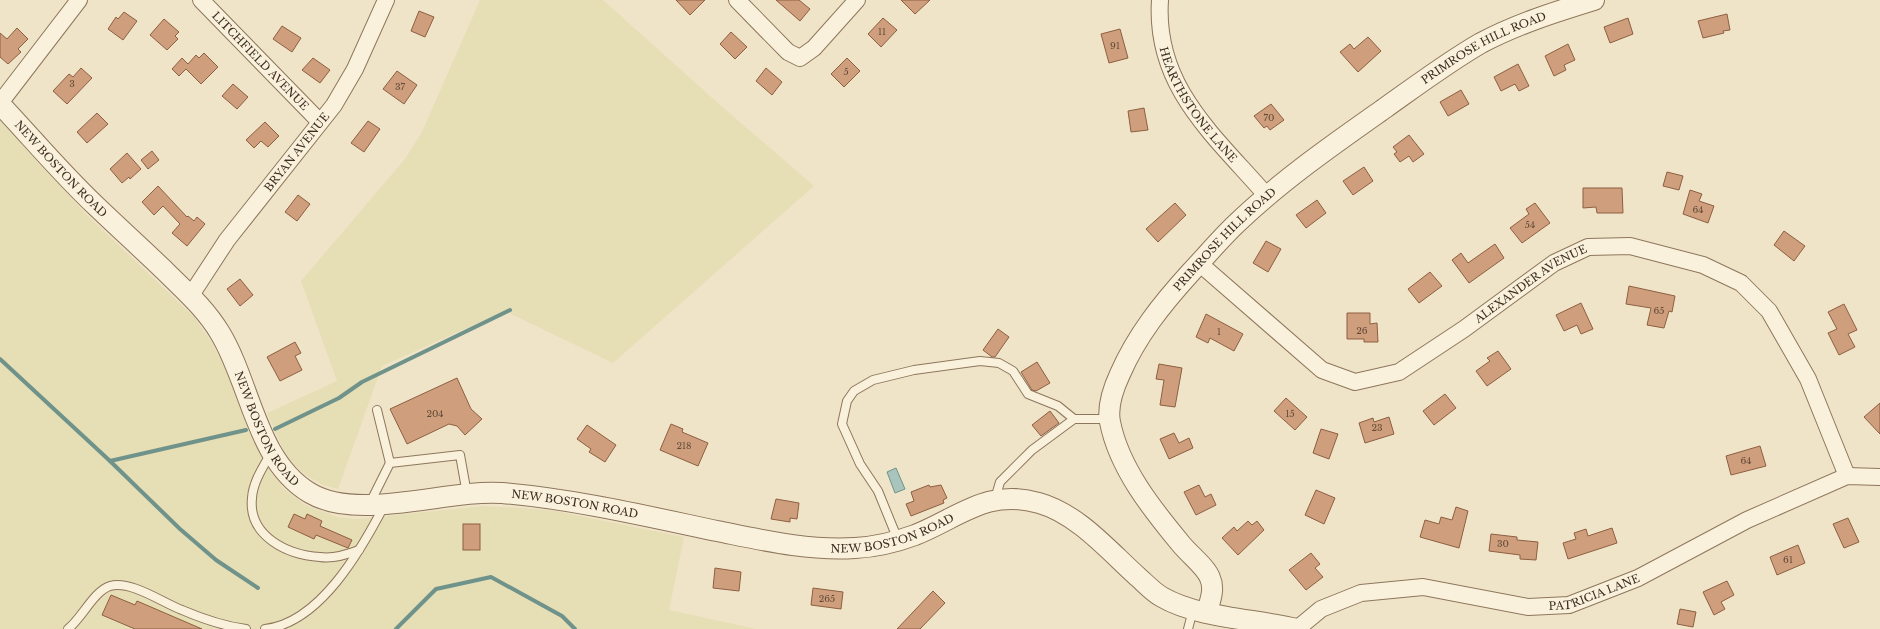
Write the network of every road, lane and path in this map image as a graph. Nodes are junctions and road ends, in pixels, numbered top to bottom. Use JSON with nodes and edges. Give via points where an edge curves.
{"nodes":[{"id":1,"x":79,"y":0,"type":"edge"},
{"id":2,"x":201,"y":0,"type":"edge"},
{"id":3,"x":386,"y":0,"type":"edge"},
{"id":4,"x":737,"y":0,"type":"edge"},
{"id":5,"x":857,"y":0,"type":"edge"},
{"id":6,"x":1160,"y":0,"type":"edge"},
{"id":7,"x":1594,"y":0,"type":"edge"},
{"id":8,"x":0,"y":103,"type":"edge"},
{"id":9,"x":320,"y":122,"type":"junction"},
{"id":10,"x":1267,"y":196,"type":"junction"},
{"id":11,"x":1199,"y":263,"type":"junction"},
{"id":12,"x":190,"y":295,"type":"junction"},
{"id":13,"x":377,"y":410,"type":"dead end"},
{"id":14,"x":1074,"y":419,"type":"junction"},
{"id":15,"x":1109,"y":419,"type":"junction"},
{"id":16,"x":271,"y":453,"type":"junction"},
{"id":17,"x":390,"y":463,"type":"junction"},
{"id":18,"x":1847,"y":476,"type":"junction"},
{"id":19,"x":1880,"y":477,"type":"edge"},
{"id":20,"x":467,"y":494,"type":"junction"},
{"id":21,"x":995,"y":499,"type":"junction"},
{"id":22,"x":377,"y":504,"type":"junction"},
{"id":23,"x":898,"y":540,"type":"junction"},
{"id":24,"x":359,"y":550,"type":"junction"},
{"id":25,"x":1200,"y":611,"type":"junction"},
{"id":26,"x":280,"y":628,"type":"edge"},
{"id":27,"x":68,"y":629,"type":"edge"},
{"id":28,"x":246,"y":629,"type":"edge"},
{"id":29,"x":265,"y":629,"type":"edge"},
{"id":30,"x":1188,"y":629,"type":"edge"},
{"id":31,"x":1297,"y":629,"type":"edge"}],
"edges":[{"from":1,"to":8,"type":"street"},
{"from":2,"to":9,"type":"street","name":"LITCHFIELD AVENUE"},
{"from":3,"to":9,"type":"street","name":"BRYAN AVENUE","via":[[356,69],[334,105]]},
{"from":4,"to":5,"type":"street","via":[[788,52],[800,58],[814,48]]},
{"from":6,"to":10,"type":"street","name":"HEARTHSTONE LANE","via":[[1161,40],[1177,86],[1204,124]]},
{"from":7,"to":10,"type":"street","name":"PRIMROSE HILL ROAD","via":[[1539,17],[1481,44],[1337,141]]},
{"from":8,"to":12,"type":"street","name":"NEW BOSTON ROAD","via":[[90,201]]},
{"from":9,"to":12,"type":"street","name":"BRYAN AVENUE","via":[[228,240]]},
{"from":10,"to":11,"type":"street","name":"PRIMROSE HILL ROAD","via":[[1236,223]]},
{"from":11,"to":15,"type":"street","name":"PRIMROSE HILL ROAD","via":[[1158,308],[1139,336],[1115,386],[1110,401]]},
{"from":11,"to":18,"type":"street","name":"ALEXANDER AVENUE","via":[[1322,370],[1355,382],[1399,372],[1464,329],[1554,263],[1588,247],[1630,246],[1703,265],[1741,283],[1769,311],[1808,379]]},
{"from":12,"to":16,"type":"street","name":"NEW BOSTON ROAD","via":[[210,318],[227,346]]},
{"from":13,"to":17,"type":"lane"},
{"from":14,"to":15,"type":"lane"},
{"from":14,"to":21,"type":"lane","via":[[1032,450],[1000,482]]},
{"from":14,"to":23,"type":"lane","via":[[1058,406],[1028,394],[1013,371],[998,363],[980,361],[914,370],[873,380],[854,391],[847,401],[842,424],[860,464],[878,491]]},
{"from":15,"to":25,"type":"street","name":"PRIMROSE HILL ROAD","via":[[1116,443],[1133,478],[1170,531],[1208,573],[1212,588]]},
{"from":16,"to":22,"type":"street","name":"NEW BOSTON ROAD","via":[[281,468],[309,492],[325,500]]},
{"from":16,"to":24,"type":"lane","via":[[258,475],[252,498],[252,516],[260,532],[276,544],[298,554],[320,558],[342,556]]},
{"from":17,"to":20,"type":"lane","via":[[460,455]]},
{"from":17,"to":22,"type":"lane"},
{"from":18,"to":19,"type":"street","name":"PATRICIA LANE"},
{"from":18,"to":31,"type":"street","name":"PATRICIA LANE","via":[[1747,520],[1638,578],[1569,605],[1528,607],[1424,587],[1361,593],[1322,609]]},
{"from":20,"to":22,"type":"street","name":"NEW BOSTON ROAD"},
{"from":20,"to":23,"type":"street","name":"NEW BOSTON ROAD","via":[[536,496],[823,549],[876,546]]},
{"from":21,"to":23,"type":"street","name":"NEW BOSTON ROAD","via":[[968,508],[914,535]]},
{"from":21,"to":25,"type":"street","name":"NEW BOSTON ROAD","via":[[1018,498],[1042,503],[1065,514],[1162,597]]},
{"from":22,"to":24,"type":"lane"},
{"from":24,"to":26,"type":"lane","via":[[323,596],[300,617]]},
{"from":25,"to":30,"type":"lane"},
{"from":25,"to":31,"type":"street","name":"NEW BOSTON ROAD"},
{"from":26,"to":29,"type":"lane"},
{"from":27,"to":28,"type":"lane","via":[[84,613],[97,594],[110,586],[127,586],[180,610],[226,626]]}]}
